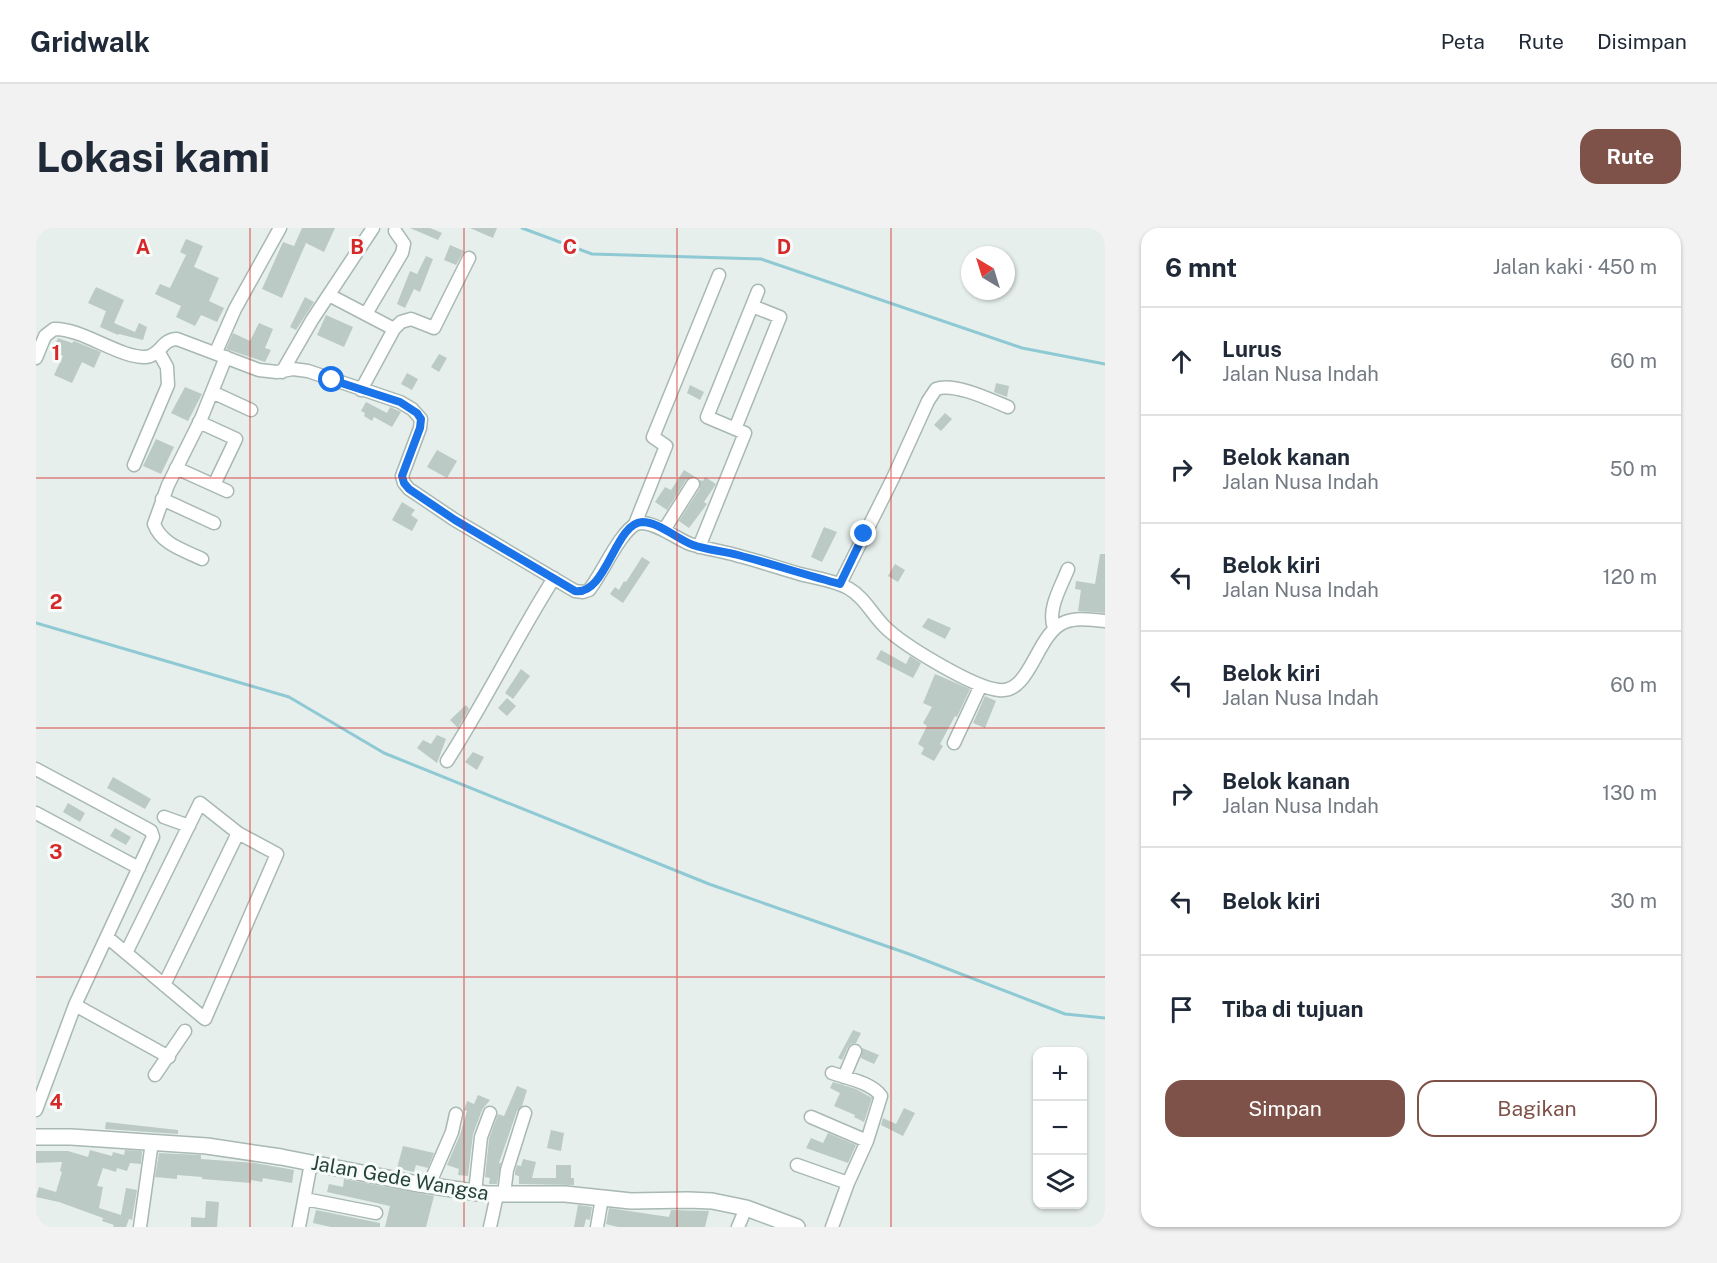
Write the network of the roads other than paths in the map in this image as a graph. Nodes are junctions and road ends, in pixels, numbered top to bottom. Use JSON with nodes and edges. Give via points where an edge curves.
{"nodes":[{"id":1,"x":280,"y":228,"type":"edge"},
{"id":2,"x":373,"y":228,"type":"edge"},
{"id":3,"x":395,"y":231,"type":"dead end"},
{"id":4,"x":469,"y":258,"type":"dead end"},
{"id":5,"x":719,"y":275,"type":"dead end"},
{"id":6,"x":758,"y":291,"type":"dead end"},
{"id":7,"x":329,"y":295,"type":"junction"},
{"id":8,"x":752,"y":306,"type":"junction"},
{"id":9,"x":366,"y":314,"type":"junction"},
{"id":10,"x":394,"y":329,"type":"junction"},
{"id":11,"x":158,"y":351,"type":"junction"},
{"id":12,"x":221,"y":354,"type":"junction"},
{"id":13,"x":36,"y":358,"type":"edge"},
{"id":14,"x":282,"y":372,"type":"junction"},
{"id":15,"x":361,"y":390,"type":"junction"},
{"id":16,"x":212,"y":392,"type":"junction"},
{"id":17,"x":1008,"y":407,"type":"dead end"},
{"id":18,"x":251,"y":410,"type":"dead end"},
{"id":19,"x":199,"y":422,"type":"junction"},
{"id":20,"x":735,"y":429,"type":"junction"},
{"id":21,"x":134,"y":465,"type":"dead end"},
{"id":22,"x":176,"y":468,"type":"junction"},
{"id":23,"x":693,"y":484,"type":"dead end"},
{"id":24,"x":214,"y":485,"type":"junction"},
{"id":25,"x":227,"y":491,"type":"dead end"},
{"id":26,"x":162,"y":499,"type":"junction"},
{"id":27,"x":214,"y":523,"type":"dead end"},
{"id":28,"x":635,"y":524,"type":"junction"},
{"id":29,"x":664,"y":530,"type":"junction"},
{"id":30,"x":699,"y":547,"type":"junction"},
{"id":31,"x":202,"y":559,"type":"dead end"},
{"id":32,"x":1068,"y":569,"type":"dead end"},
{"id":33,"x":554,"y":578,"type":"junction"},
{"id":34,"x":840,"y":584,"type":"junction"},
{"id":35,"x":1105,"y":621,"type":"edge"},
{"id":36,"x":1054,"y":628,"type":"junction"},
{"id":37,"x":981,"y":685,"type":"junction"},
{"id":38,"x":954,"y":743,"type":"dead end"},
{"id":39,"x":447,"y":761,"type":"dead end"},
{"id":40,"x":36,"y":769,"type":"edge"},
{"id":41,"x":36,"y":813,"type":"edge"},
{"id":42,"x":164,"y":817,"type":"dead end"},
{"id":43,"x":189,"y":826,"type":"junction"},
{"id":44,"x":238,"y":833,"type":"junction"},
{"id":45,"x":139,"y":868,"type":"junction"},
{"id":46,"x":107,"y":937,"type":"junction"},
{"id":47,"x":126,"y":953,"type":"junction"},
{"id":48,"x":164,"y":985,"type":"junction"},
{"id":49,"x":75,"y":1005,"type":"junction"},
{"id":50,"x":185,"y":1031,"type":"dead end"},
{"id":51,"x":855,"y":1051,"type":"dead end"},
{"id":52,"x":168,"y":1057,"type":"junction"},
{"id":53,"x":155,"y":1075,"type":"dead end"},
{"id":54,"x":36,"y":1110,"type":"edge"},
{"id":55,"x":490,"y":1113,"type":"dead end"},
{"id":56,"x":525,"y":1113,"type":"dead end"},
{"id":57,"x":456,"y":1114,"type":"dead end"},
{"id":58,"x":811,"y":1117,"type":"dead end"},
{"id":59,"x":36,"y":1137,"type":"edge"},
{"id":60,"x":867,"y":1141,"type":"junction"},
{"id":61,"x":152,"y":1142,"type":"junction"},
{"id":62,"x":311,"y":1164,"type":"junction"},
{"id":63,"x":797,"y":1165,"type":"dead end"},
{"id":64,"x":848,"y":1183,"type":"junction"},
{"id":65,"x":429,"y":1185,"type":"junction"},
{"id":66,"x":475,"y":1192,"type":"junction"},
{"id":67,"x":501,"y":1195,"type":"junction"},
{"id":68,"x":602,"y":1197,"type":"junction"},
{"id":69,"x":305,"y":1199,"type":"junction"},
{"id":70,"x":746,"y":1208,"type":"junction"},
{"id":71,"x":376,"y":1213,"type":"dead end"},
{"id":72,"x":140,"y":1227,"type":"edge"},
{"id":73,"x":299,"y":1227,"type":"edge"},
{"id":74,"x":490,"y":1227,"type":"edge"},
{"id":75,"x":597,"y":1227,"type":"edge"},
{"id":76,"x":738,"y":1227,"type":"edge"},
{"id":77,"x":797,"y":1227,"type":"edge"},
{"id":78,"x":832,"y":1227,"type":"edge"}],
"edges":[{"from":1,"to":12,"type":"street","via":[[235,309]]},
{"from":2,"to":7,"type":"street"},
{"from":3,"to":9,"type":"street","via":[[404,244],[402,254]]},
{"from":4,"to":10,"type":"street","via":[[434,328],[411,318]]},
{"from":5,"to":28,"type":"street","via":[[653,437],[666,446]]},
{"from":6,"to":8,"type":"street"},
{"from":7,"to":9,"type":"street"},
{"from":7,"to":14,"type":"street"},
{"from":8,"to":20,"type":"street","via":[[780,317]]},
{"from":8,"to":20,"type":"street","via":[[706,417]]},
{"from":9,"to":10,"type":"street"},
{"from":10,"to":15,"type":"street"},
{"from":11,"to":12,"type":"street","via":[[167,341],[177,339]]},
{"from":11,"to":13,"type":"street","via":[[146,357],[137,356],[54,329],[45,336]]},
{"from":11,"to":21,"type":"street","via":[[167,368],[168,385]]},
{"from":12,"to":14,"type":"street","via":[[259,370]]},
{"from":12,"to":16,"type":"street"},
{"from":14,"to":15,"type":"street","via":[[301,370]]},
{"from":15,"to":33,"type":"street","via":[[400,402],[421,419],[402,476],[409,489]]},
{"from":16,"to":18,"type":"street"},
{"from":16,"to":19,"type":"street"},
{"from":17,"to":34,"type":"street","via":[[963,390],[936,389]]},
{"from":19,"to":22,"type":"street"},
{"from":19,"to":24,"type":"street","via":[[236,440]]},
{"from":20,"to":30,"type":"street","via":[[746,433]]},
{"from":22,"to":24,"type":"street"},
{"from":22,"to":26,"type":"street"},
{"from":23,"to":29,"type":"street"},
{"from":24,"to":25,"type":"street"},
{"from":26,"to":27,"type":"street"},
{"from":26,"to":31,"type":"street","via":[[154,524],[158,533],[165,541]]},
{"from":28,"to":29,"type":"street","via":[[641,522]]},
{"from":28,"to":33,"type":"street","via":[[589,590],[575,591]]},
{"from":29,"to":30,"type":"street"},
{"from":30,"to":34,"type":"street"},
{"from":32,"to":36,"type":"street","via":[[1054,606]]},
{"from":33,"to":39,"type":"street"},
{"from":34,"to":37,"type":"street","via":[[859,595],[901,640]]},
{"from":35,"to":36,"type":"street","via":[[1067,620]]},
{"from":36,"to":37,"type":"street","via":[[1016,686],[1000,690]]},
{"from":37,"to":38,"type":"street"},
{"from":40,"to":45,"type":"street","via":[[151,831],[153,837]]},
{"from":41,"to":45,"type":"street"},
{"from":42,"to":43,"type":"street"},
{"from":43,"to":44,"type":"street","via":[[200,803]]},
{"from":43,"to":47,"type":"street"},
{"from":44,"to":48,"type":"street"},
{"from":44,"to":48,"type":"street","via":[[277,854],[205,1019]]},
{"from":45,"to":46,"type":"street"},
{"from":46,"to":47,"type":"street"},
{"from":46,"to":49,"type":"street"},
{"from":47,"to":48,"type":"street"},
{"from":49,"to":52,"type":"street"},
{"from":49,"to":54,"type":"street"},
{"from":50,"to":52,"type":"street"},
{"from":51,"to":60,"type":"street","via":[[838,1075],[878,1091],[881,1096]]},
{"from":52,"to":53,"type":"street"},
{"from":55,"to":66,"type":"street","via":[[481,1137]]},
{"from":56,"to":67,"type":"street"},
{"from":57,"to":65,"type":"street"},
{"from":58,"to":60,"type":"street"},
{"from":59,"to":61,"type":"street","name":"Jalan Gede Wangsa"},
{"from":60,"to":64,"type":"street"},
{"from":61,"to":62,"type":"street","name":"Jalan Gede Wangsa","via":[[235,1150]]},
{"from":61,"to":72,"type":"street"},
{"from":62,"to":65,"type":"street","name":"Jalan Gede Wangsa"},
{"from":62,"to":69,"type":"street"},
{"from":63,"to":64,"type":"street"},
{"from":64,"to":78,"type":"street"},
{"from":65,"to":66,"type":"street","name":"Jalan Gede Wangsa"},
{"from":66,"to":67,"type":"street","name":"Jalan Gede Wangsa"},
{"from":67,"to":68,"type":"street","name":"Jalan Gede Wangsa"},
{"from":67,"to":74,"type":"street"},
{"from":68,"to":70,"type":"street","name":"Jalan Gede Wangsa","via":[[649,1202],[700,1200]]},
{"from":68,"to":75,"type":"street"},
{"from":69,"to":71,"type":"street"},
{"from":69,"to":73,"type":"street"},
{"from":70,"to":76,"type":"street"},
{"from":70,"to":77,"type":"street","name":"Jalan Gede Wangsa"}]}
